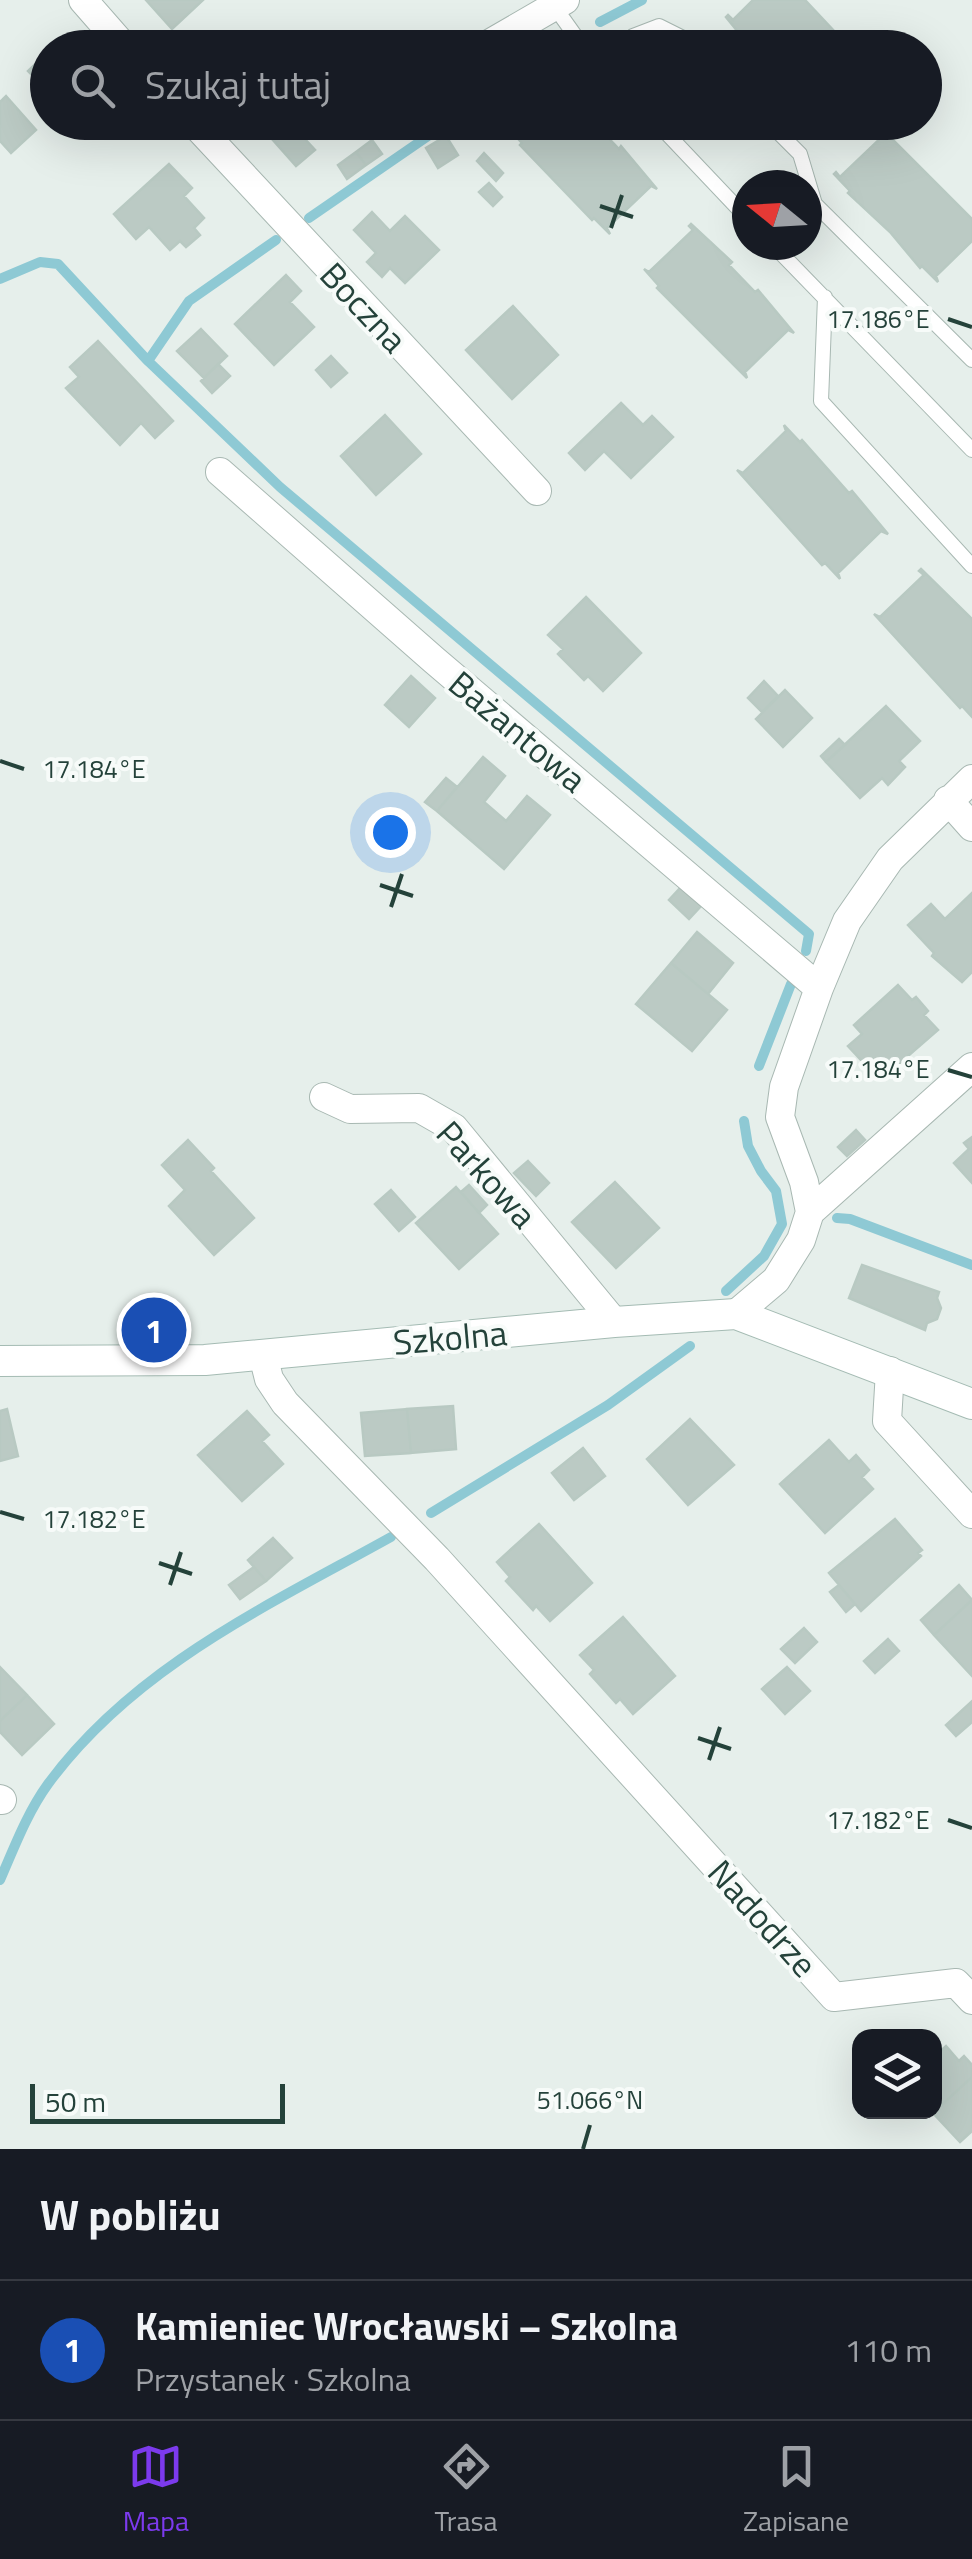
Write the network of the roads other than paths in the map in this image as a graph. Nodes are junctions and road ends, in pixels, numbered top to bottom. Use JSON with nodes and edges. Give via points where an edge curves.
{"nodes":[{"id":1,"x":83,"y":0,"type":"edge"},
{"id":2,"x":559,"y":3,"type":"edge"},
{"id":3,"x":110,"y":30,"type":"edge"},
{"id":4,"x":513,"y":30,"type":"edge"},
{"id":5,"x":574,"y":30,"type":"edge"},
{"id":6,"x":210,"y":140,"type":"edge"},
{"id":7,"x":673,"y":140,"type":"edge"},
{"id":8,"x":786,"y":140,"type":"edge"},
{"id":9,"x":732,"y":202,"type":"edge"},
{"id":10,"x":787,"y":260,"type":"edge"},
{"id":11,"x":824,"y":298,"type":"junction"},
{"id":12,"x":972,"y":360,"type":"edge"},
{"id":13,"x":972,"y":450,"type":"edge"},
{"id":14,"x":220,"y":472,"type":"dead end"},
{"id":15,"x":537,"y":490,"type":"dead end"},
{"id":16,"x":972,"y":566,"type":"edge"},
{"id":17,"x":972,"y":779,"type":"edge"},
{"id":18,"x":948,"y":800,"type":"junction"},
{"id":19,"x":972,"y":827,"type":"edge"},
{"id":20,"x":819,"y":988,"type":"junction"},
{"id":21,"x":972,"y":1067,"type":"edge"},
{"id":22,"x":324,"y":1096,"type":"dead end"},
{"id":23,"x":810,"y":1212,"type":"junction"},
{"id":24,"x":736,"y":1314,"type":"junction"},
{"id":25,"x":614,"y":1322,"type":"junction"},
{"id":26,"x":262,"y":1355,"type":"junction"},
{"id":27,"x":0,"y":1361,"type":"edge"},
{"id":28,"x":890,"y":1371,"type":"junction"},
{"id":29,"x":972,"y":1404,"type":"edge"},
{"id":30,"x":972,"y":1514,"type":"edge"},
{"id":31,"x":972,"y":2000,"type":"edge"}],
"edges":[{"from":1,"to":3,"type":"street"},
{"from":2,"to":4,"type":"street"},
{"from":2,"to":5,"type":"lane"},
{"from":6,"to":15,"type":"street","name":"Boczna"},
{"from":7,"to":9,"type":"lane"},
{"from":8,"to":12,"type":"lane","via":[[800,154],[815,204]]},
{"from":10,"to":11,"type":"lane"},
{"from":11,"to":13,"type":"lane"},
{"from":11,"to":16,"type":"lane","via":[[821,401]]},
{"from":14,"to":20,"type":"street","name":"Bażantowa"},
{"from":17,"to":18,"type":"street"},
{"from":18,"to":19,"type":"street"},
{"from":18,"to":20,"type":"street","via":[[890,860],[847,921]]},
{"from":20,"to":23,"type":"street","via":[[784,1086],[780,1117]]},
{"from":21,"to":23,"type":"street"},
{"from":22,"to":25,"type":"street","name":"Parkowa","via":[[350,1109],[419,1108],[454,1128]]},
{"from":23,"to":24,"type":"street","via":[[776,1280]]},
{"from":24,"to":25,"type":"street","name":"Szkolna"},
{"from":24,"to":28,"type":"street","name":"Szkolna"},
{"from":25,"to":26,"type":"street","name":"Szkolna"},
{"from":26,"to":27,"type":"street","name":"Szkolna"},
{"from":26,"to":31,"type":"street","name":"Nadodrze","via":[[286,1404],[437,1559],[834,1997],[956,1983]]},
{"from":28,"to":29,"type":"street","name":"Szkolna"},
{"from":28,"to":30,"type":"street","via":[[887,1421]]}]}
